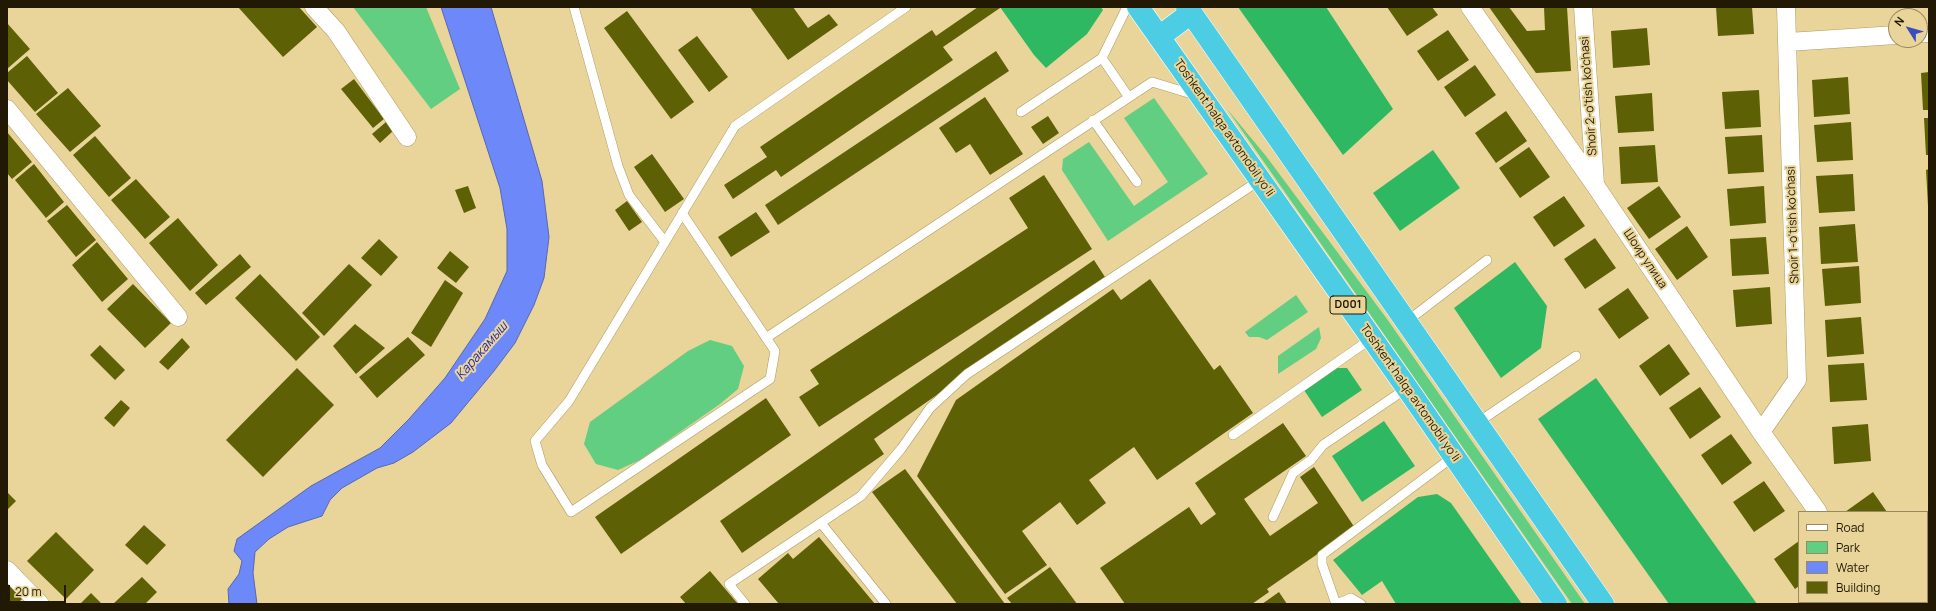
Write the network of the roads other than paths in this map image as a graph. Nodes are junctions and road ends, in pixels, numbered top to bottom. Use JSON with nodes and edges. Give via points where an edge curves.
{"nodes":[{"id":1,"x":314,"y":7,"type":"edge"},
{"id":2,"x":574,"y":7,"type":"edge"},
{"id":3,"x":906,"y":7,"type":"edge"},
{"id":4,"x":1127,"y":7,"type":"edge"},
{"id":5,"x":1138,"y":7,"type":"edge"},
{"id":6,"x":1470,"y":7,"type":"edge"},
{"id":7,"x":1583,"y":7,"type":"edge"},
{"id":8,"x":1786,"y":7,"type":"edge"},
{"id":9,"x":1189,"y":10,"type":"edge"},
{"id":10,"x":1888,"y":36,"type":"edge"},
{"id":11,"x":1159,"y":37,"type":"junction"},
{"id":12,"x":1788,"y":42,"type":"junction"},
{"id":13,"x":1102,"y":58,"type":"junction"},
{"id":14,"x":1128,"y":96,"type":"junction"},
{"id":15,"x":1201,"y":96,"type":"junction"},
{"id":16,"x":7,"y":109,"type":"edge"},
{"id":17,"x":1021,"y":112,"type":"dead end"},
{"id":18,"x":1093,"y":120,"type":"junction"},
{"id":19,"x":407,"y":137,"type":"dead end"},
{"id":20,"x":1260,"y":180,"type":"junction"},
{"id":21,"x":1137,"y":182,"type":"dead end"},
{"id":22,"x":1595,"y":185,"type":"junction"},
{"id":23,"x":682,"y":213,"type":"junction"},
{"id":24,"x":665,"y":242,"type":"junction"},
{"id":25,"x":1487,"y":260,"type":"dead end"},
{"id":26,"x":178,"y":317,"type":"dead end"},
{"id":27,"x":1406,"y":322,"type":"junction"},
{"id":28,"x":766,"y":338,"type":"junction"},
{"id":29,"x":1372,"y":338,"type":"junction"},
{"id":30,"x":1576,"y":356,"type":"dead end"},
{"id":31,"x":1407,"y":388,"type":"junction"},
{"id":32,"x":1477,"y":423,"type":"junction"},
{"id":33,"x":1762,"y":432,"type":"junction"},
{"id":34,"x":1233,"y":435,"type":"dead end"},
{"id":35,"x":1454,"y":456,"type":"junction"},
{"id":36,"x":1817,"y":511,"type":"edge"},
{"id":37,"x":1273,"y":517,"type":"dead end"},
{"id":38,"x":821,"y":523,"type":"junction"},
{"id":39,"x":7,"y":570,"type":"edge"},
{"id":40,"x":40,"y":604,"type":"edge"},
{"id":41,"x":745,"y":604,"type":"edge"},
{"id":42,"x":886,"y":604,"type":"edge"},
{"id":43,"x":1337,"y":604,"type":"edge"},
{"id":44,"x":1361,"y":604,"type":"edge"},
{"id":45,"x":1556,"y":604,"type":"edge"},
{"id":46,"x":1603,"y":604,"type":"edge"}],
"edges":[{"from":1,"to":19,"type":"street","via":[[336,31]]},
{"from":2,"to":24,"type":"lane","via":[[618,166],[629,195]]},
{"from":3,"to":23,"type":"lane","via":[[735,126]]},
{"from":4,"to":13,"type":"lane"},
{"from":5,"to":11,"type":"highway","name":"Toshkent halqa avtomobil yo'li","number":"D001"},
{"from":6,"to":22,"type":"street","name":"Шоир улица"},
{"from":7,"to":22,"type":"street","name":"Shoir 2-o'tish ko'chasi"},
{"from":8,"to":12,"type":"street","name":"Shoir 1-o'tish ko'chasi"},
{"from":9,"to":11,"type":"highway"},
{"from":9,"to":27,"type":"highway"},
{"from":10,"to":12,"type":"street"},
{"from":11,"to":15,"type":"highway","name":"Toshkent halqa avtomobil yo'li","number":"D001"},
{"from":12,"to":33,"type":"street","name":"Shoir 1-o'tish ko'chasi","via":[[1797,380]]},
{"from":13,"to":14,"type":"lane"},
{"from":13,"to":17,"type":"lane"},
{"from":14,"to":15,"type":"lane","via":[[1152,82]]},
{"from":14,"to":18,"type":"lane"},
{"from":15,"to":20,"type":"highway","name":"Toshkent halqa avtomobil yo'li","number":"D001"},
{"from":16,"to":26,"type":"street"},
{"from":18,"to":21,"type":"lane"},
{"from":18,"to":28,"type":"lane"},
{"from":20,"to":29,"type":"highway","name":"Toshkent halqa avtomobil yo'li","number":"D001"},
{"from":20,"to":38,"type":"lane","via":[[968,374],[930,408],[901,449],[861,496]]},
{"from":22,"to":33,"type":"street","name":"Шоир улица"},
{"from":23,"to":24,"type":"lane"},
{"from":23,"to":28,"type":"lane"},
{"from":24,"to":28,"type":"lane","via":[[569,401],[535,442],[542,464],[571,512],[770,379],[775,351]]},
{"from":25,"to":27,"type":"lane"},
{"from":27,"to":32,"type":"highway"},
{"from":29,"to":31,"type":"highway","name":"Toshkent halqa avtomobil yo'li","number":"D001"},
{"from":29,"to":34,"type":"lane"},
{"from":30,"to":32,"type":"lane"},
{"from":31,"to":35,"type":"highway","name":"Toshkent halqa avtomobil yo'li","number":"D001"},
{"from":31,"to":37,"type":"lane","via":[[1323,445],[1311,460],[1293,473]]},
{"from":32,"to":46,"type":"highway"},
{"from":33,"to":36,"type":"street","name":"Шоир улица"},
{"from":35,"to":43,"type":"lane","via":[[1322,555],[1322,564]]},
{"from":35,"to":45,"type":"highway","name":"Toshkent halqa avtomobil yo'li","number":"D001"},
{"from":38,"to":41,"type":"lane","via":[[729,584]]},
{"from":38,"to":42,"type":"lane"},
{"from":39,"to":40,"type":"street"},
{"from":43,"to":44,"type":"lane","via":[[1351,598]]}]}
